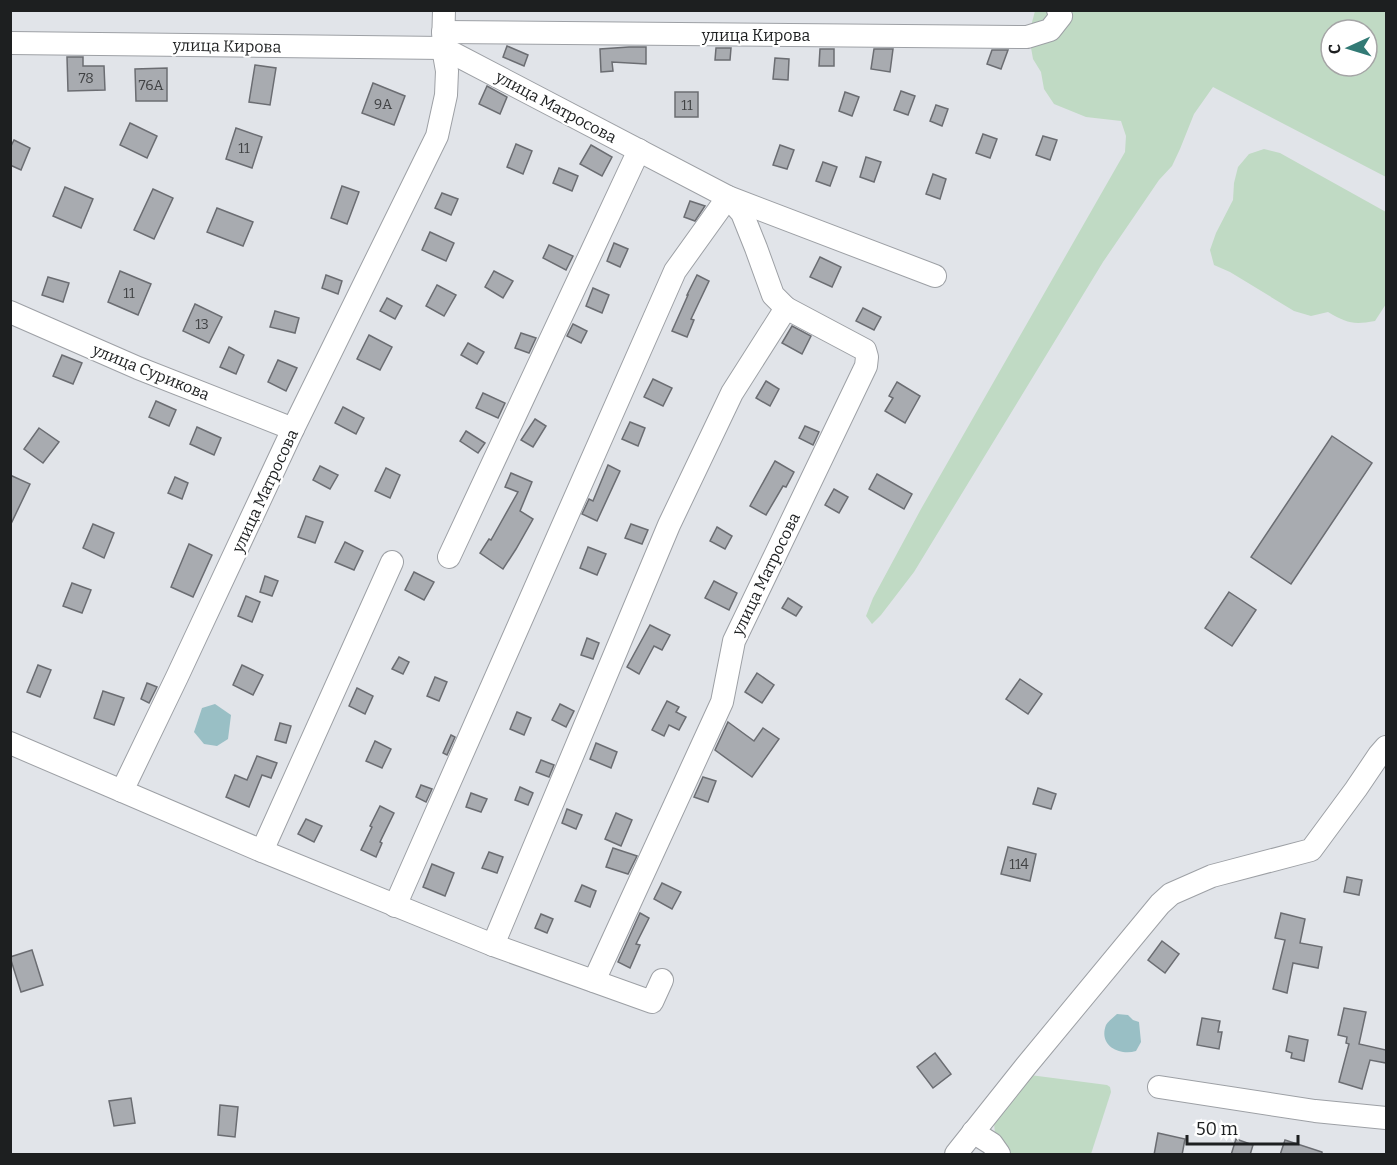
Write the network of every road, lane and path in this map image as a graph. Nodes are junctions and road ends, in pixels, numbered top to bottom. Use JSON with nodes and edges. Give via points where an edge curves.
{"nodes":[{"id":1,"x":1059,"y":13,"type":"edge"},
{"id":2,"x":443,"y":30,"type":"edge"},
{"id":3,"x":10,"y":43,"type":"edge"},
{"id":4,"x":639,"y":150,"type":"junction"},
{"id":5,"x":728,"y":197,"type":"junction"},
{"id":6,"x":936,"y":276,"type":"dead end"},
{"id":7,"x":786,"y":308,"type":"junction"},
{"id":8,"x":10,"y":312,"type":"edge"},
{"id":9,"x":293,"y":429,"type":"junction"},
{"id":10,"x":449,"y":557,"type":"dead end"},
{"id":11,"x":392,"y":562,"type":"dead end"},
{"id":12,"x":10,"y":742,"type":"edge"},
{"id":13,"x":1386,"y":747,"type":"edge"},
{"id":14,"x":122,"y":791,"type":"junction"},
{"id":15,"x":262,"y":851,"type":"junction"},
{"id":16,"x":395,"y":906,"type":"junction"},
{"id":17,"x":493,"y":945,"type":"junction"},
{"id":18,"x":662,"y":980,"type":"dead end"},
{"id":19,"x":594,"y":981,"type":"junction"},
{"id":20,"x":1159,"y":1087,"type":"dead end"},
{"id":21,"x":1386,"y":1118,"type":"edge"},
{"id":22,"x":973,"y":1132,"type":"junction"},
{"id":23,"x":957,"y":1155,"type":"edge"},
{"id":24,"x":999,"y":1155,"type":"edge"}],
"edges":[{"from":1,"to":2,"type":"street","name":"улица Кирова","via":[[1050,30],[1027,37]]},
{"from":2,"to":3,"type":"street","name":"улица Кирова"},
{"from":2,"to":4,"type":"street","name":"улица Матросова"},
{"from":2,"to":9,"type":"street","name":"улица Матросова","via":[[446,95],[437,136]]},
{"from":4,"to":5,"type":"street","name":"улица Матросова"},
{"from":4,"to":10,"type":"street"},
{"from":5,"to":6,"type":"street","name":"улица Матросова"},
{"from":5,"to":7,"type":"street","name":"улица Матросова","via":[[742,213],[773,295]]},
{"from":5,"to":16,"type":"street","via":[[675,271]]},
{"from":7,"to":17,"type":"street","via":[[732,393],[669,525]]},
{"from":7,"to":19,"type":"street","name":"улица Матросова","via":[[865,350],[866,366],[734,641],[722,702]]},
{"from":8,"to":9,"type":"street","name":"улица Сурикова"},
{"from":9,"to":14,"type":"street","name":"улица Матросова"},
{"from":11,"to":15,"type":"street"},
{"from":12,"to":14,"type":"street"},
{"from":13,"to":22,"type":"street","via":[[1311,850],[1212,876],[1171,894],[1160,904]]},
{"from":14,"to":15,"type":"street"},
{"from":15,"to":16,"type":"street"},
{"from":16,"to":17,"type":"street"},
{"from":17,"to":19,"type":"street"},
{"from":18,"to":19,"type":"street","via":[[652,1002]]},
{"from":20,"to":21,"type":"street"},
{"from":22,"to":23,"type":"street"},
{"from":22,"to":24,"type":"street","via":[[992,1144]]}]}
